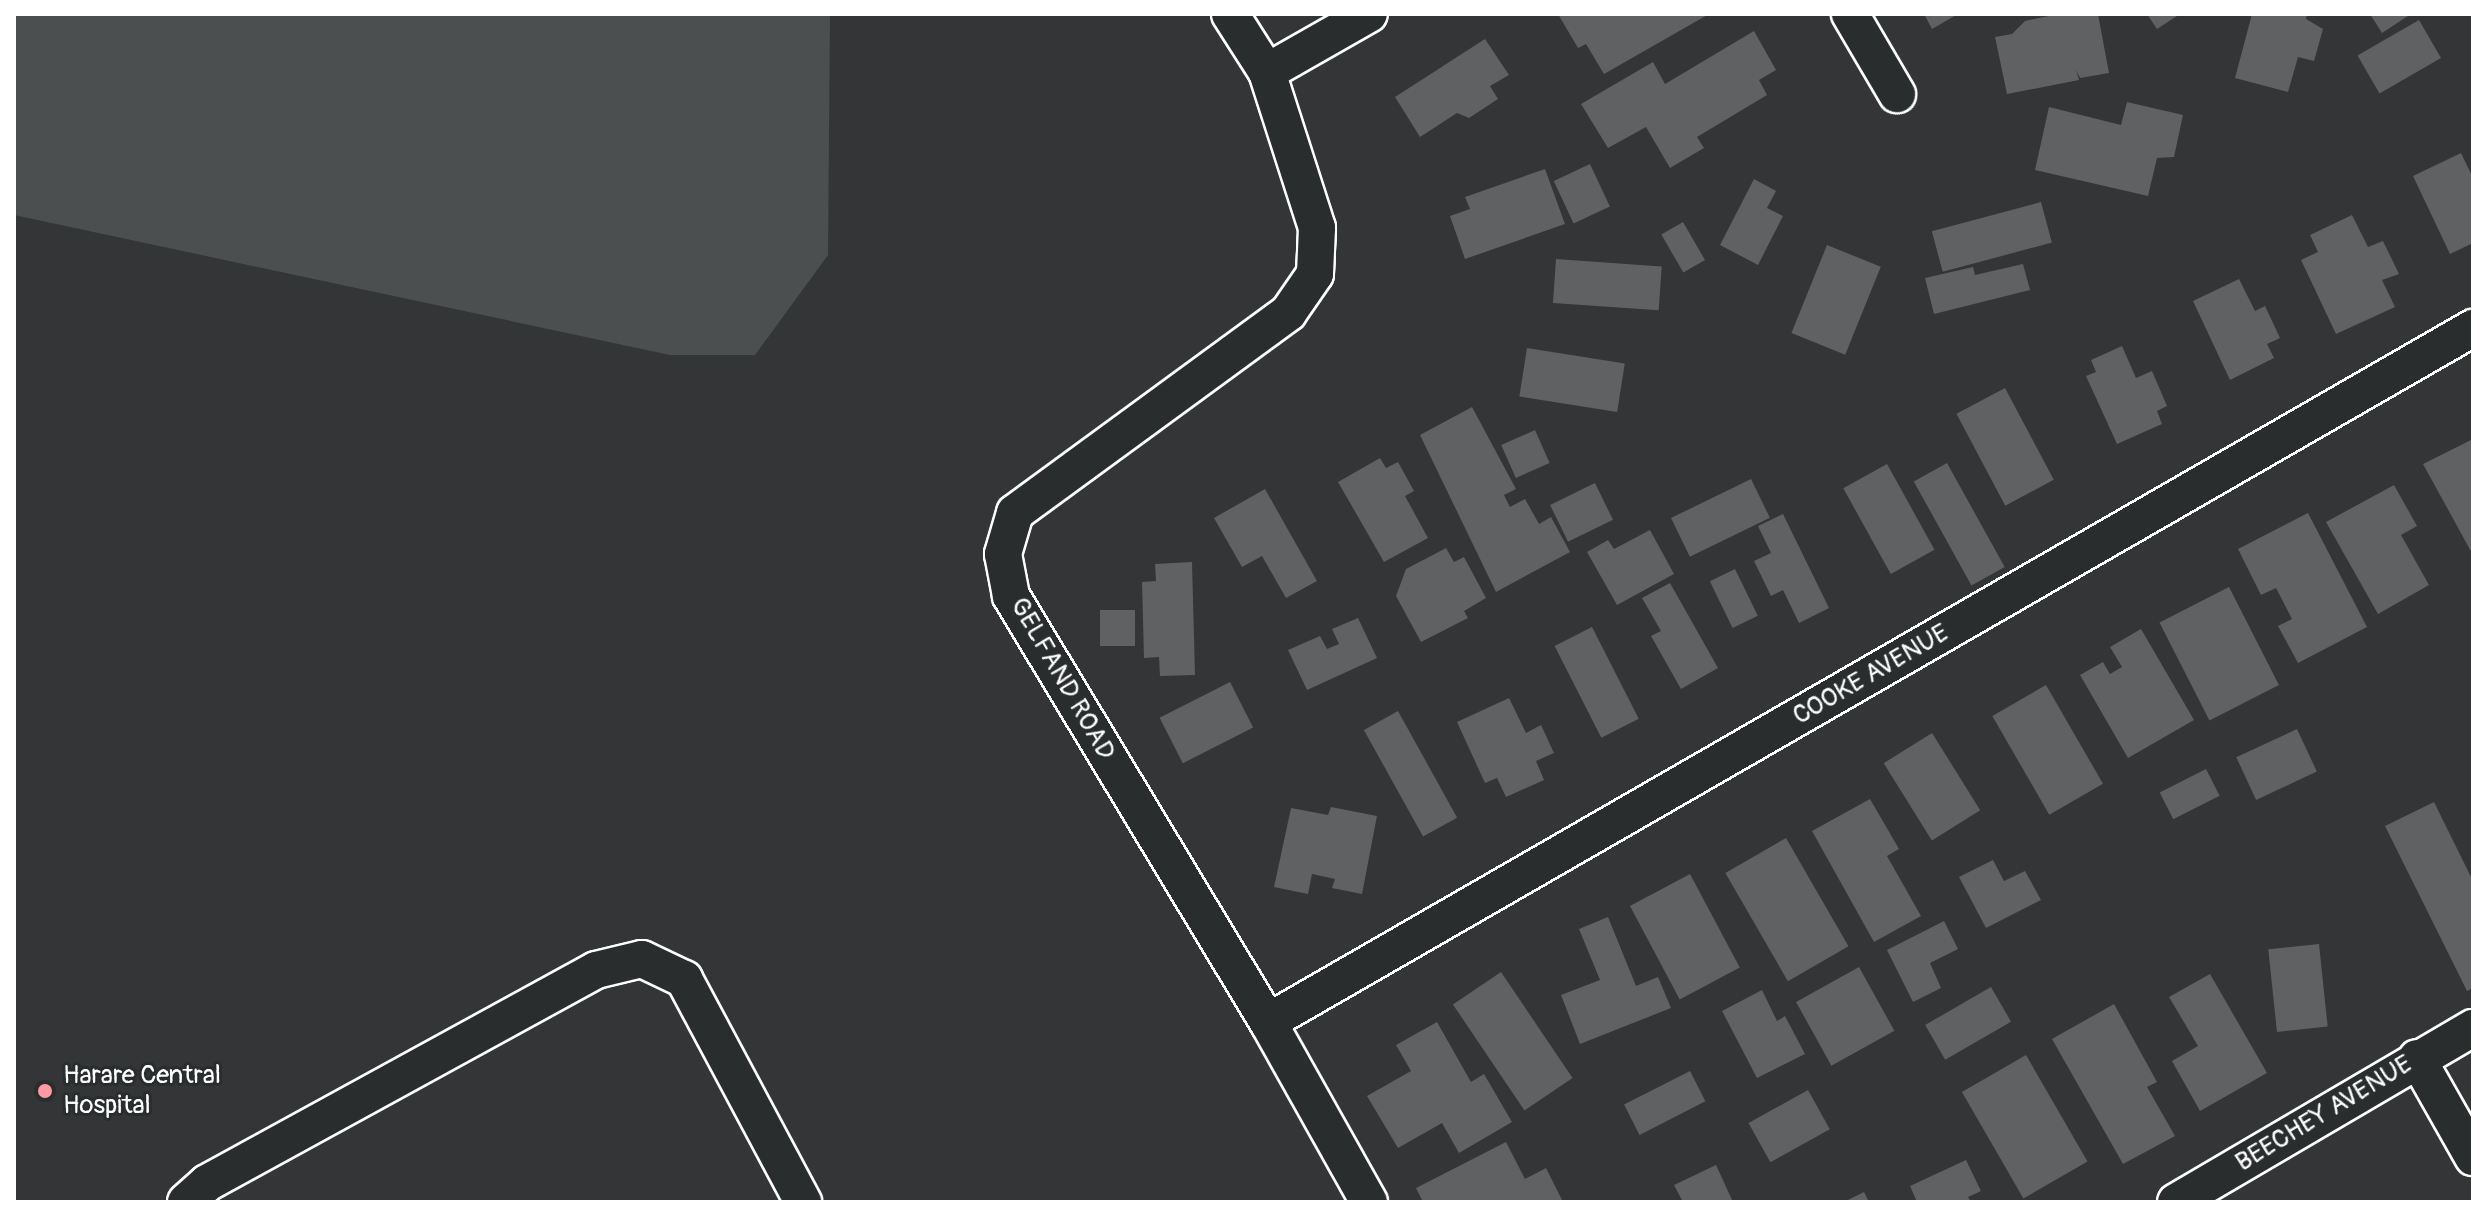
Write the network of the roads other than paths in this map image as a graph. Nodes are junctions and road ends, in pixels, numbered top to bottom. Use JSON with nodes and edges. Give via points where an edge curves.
{"nodes":[{"id":1,"x":1230,"y":14,"type":"edge"},
{"id":2,"x":1369,"y":14,"type":"edge"},
{"id":3,"x":1850,"y":14,"type":"edge"},
{"id":4,"x":1267,"y":72,"type":"junction"},
{"id":5,"x":1897,"y":94,"type":"dead end"},
{"id":6,"x":2473,"y":328,"type":"edge"},
{"id":7,"x":1268,"y":1022,"type":"junction"},
{"id":8,"x":2473,"y":1028,"type":"edge"},
{"id":9,"x":2417,"y":1058,"type":"junction"},
{"id":10,"x":2473,"y":1157,"type":"edge"},
{"id":11,"x":186,"y":1202,"type":"edge"},
{"id":12,"x":803,"y":1202,"type":"edge"},
{"id":13,"x":1369,"y":1202,"type":"edge"},
{"id":14,"x":2176,"y":1202,"type":"edge"}],
"edges":[{"from":1,"to":4,"type":"street","name":"GELFAND ROAD"},
{"from":2,"to":4,"type":"street"},
{"from":3,"to":5,"type":"street"},
{"from":4,"to":7,"type":"street","name":"GELFAND ROAD","via":[[1317,228],[1315,274],[1288,313],[1015,513],[1003,554],[1011,596]]},
{"from":6,"to":7,"type":"street","name":"COOKE AVENUE"},
{"from":7,"to":13,"type":"street","name":"GELFAND ROAD"},
{"from":8,"to":9,"type":"street","name":"BEECHEY AVENUE"},
{"from":9,"to":10,"type":"street"},
{"from":9,"to":14,"type":"street","name":"BEECHEY AVENUE"},
{"from":11,"to":12,"type":"street","via":[[207,1183],[596,970],[642,959],[684,979]]}]}
